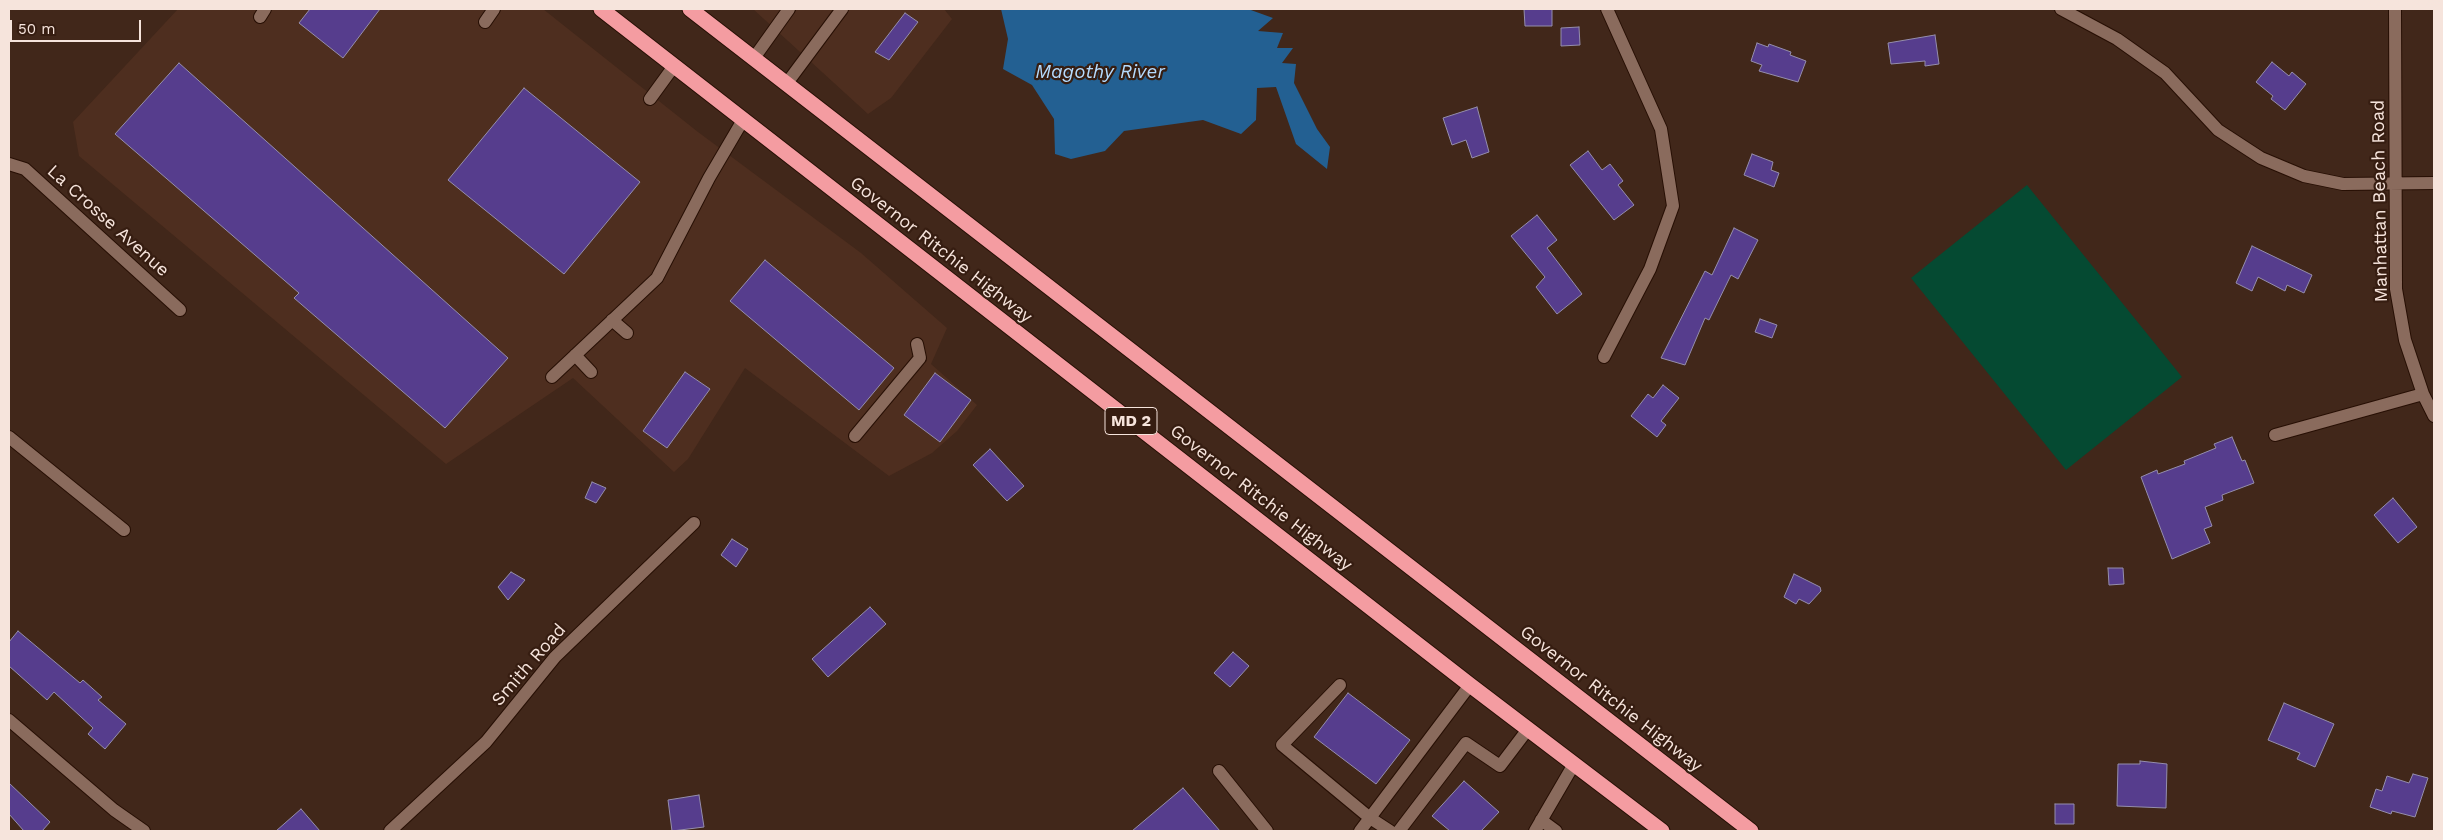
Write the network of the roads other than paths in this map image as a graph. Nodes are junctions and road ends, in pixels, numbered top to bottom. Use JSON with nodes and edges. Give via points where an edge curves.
{"nodes":[{"id":1,"x":494,"y":9,"type":"edge"},
{"id":2,"x":601,"y":9,"type":"edge"},
{"id":3,"x":690,"y":9,"type":"edge"},
{"id":4,"x":790,"y":9,"type":"edge"},
{"id":5,"x":842,"y":9,"type":"edge"},
{"id":6,"x":1607,"y":9,"type":"edge"},
{"id":7,"x":2061,"y":9,"type":"edge"},
{"id":8,"x":2395,"y":9,"type":"edge"},
{"id":9,"x":485,"y":22,"type":"dead end"},
{"id":10,"x":754,"y":58,"type":"junction"},
{"id":11,"x":674,"y":66,"type":"junction"},
{"id":12,"x":787,"y":83,"type":"junction"},
{"id":13,"x":650,"y":99,"type":"dead end"},
{"id":14,"x":743,"y":120,"type":"junction"},
{"id":15,"x":9,"y":164,"type":"edge"},
{"id":16,"x":2397,"y":182,"type":"junction"},
{"id":17,"x":2434,"y":183,"type":"edge"},
{"id":18,"x":180,"y":310,"type":"dead end"},
{"id":19,"x":612,"y":320,"type":"junction"},
{"id":20,"x":627,"y":333,"type":"dead end"},
{"id":21,"x":917,"y":344,"type":"dead end"},
{"id":22,"x":576,"y":355,"type":"junction"},
{"id":23,"x":1604,"y":357,"type":"dead end"},
{"id":24,"x":591,"y":372,"type":"dead end"},
{"id":25,"x":552,"y":377,"type":"dead end"},
{"id":26,"x":2423,"y":394,"type":"junction"},
{"id":27,"x":2434,"y":416,"type":"edge"},
{"id":28,"x":2275,"y":435,"type":"dead end"},
{"id":29,"x":855,"y":436,"type":"dead end"},
{"id":30,"x":9,"y":437,"type":"edge"},
{"id":31,"x":694,"y":523,"type":"dead end"},
{"id":32,"x":124,"y":530,"type":"dead end"},
{"id":33,"x":1340,"y":685,"type":"dead end"},
{"id":34,"x":1470,"y":685,"type":"junction"},
{"id":35,"x":9,"y":720,"type":"edge"},
{"id":36,"x":1528,"y":729,"type":"junction"},
{"id":37,"x":1574,"y":764,"type":"junction"},
{"id":38,"x":1219,"y":771,"type":"dead end"},
{"id":39,"x":1370,"y":818,"type":"junction"},
{"id":40,"x":1541,"y":820,"type":"junction"},
{"id":41,"x":144,"y":831,"type":"edge"},
{"id":42,"x":390,"y":831,"type":"edge"},
{"id":43,"x":1267,"y":831,"type":"edge"},
{"id":44,"x":1360,"y":831,"type":"edge"},
{"id":45,"x":1390,"y":831,"type":"edge"},
{"id":46,"x":1399,"y":831,"type":"edge"},
{"id":47,"x":1534,"y":831,"type":"edge"},
{"id":48,"x":1556,"y":831,"type":"edge"},
{"id":49,"x":1662,"y":831,"type":"edge"},
{"id":50,"x":1750,"y":831,"type":"edge"}],
"edges":[{"from":1,"to":9,"type":"street"},
{"from":2,"to":11,"type":"highway","name":"Governor Ritchie Highway","number":"MD 2"},
{"from":3,"to":10,"type":"highway","name":"Governor Ritchie Highway"},
{"from":4,"to":10,"type":"street"},
{"from":5,"to":12,"type":"street"},
{"from":6,"to":23,"type":"street","via":[[1661,129],[1673,206],[1650,268]]},
{"from":7,"to":16,"type":"street","via":[[2117,39],[2165,74],[2218,130],[2261,158],[2304,176],[2343,184]]},
{"from":8,"to":16,"type":"street","name":"Manhattan Beach Road"},
{"from":10,"to":12,"type":"highway","name":"Governor Ritchie Highway"},
{"from":11,"to":13,"type":"street"},
{"from":11,"to":14,"type":"highway","name":"Governor Ritchie Highway","number":"MD 2"},
{"from":12,"to":50,"type":"highway","name":"Governor Ritchie Highway"},
{"from":14,"to":19,"type":"street","via":[[657,278]]},
{"from":14,"to":34,"type":"highway","name":"Governor Ritchie Highway","number":"MD 2"},
{"from":15,"to":18,"type":"street","name":"La Crosse Avenue","via":[[25,169]]},
{"from":16,"to":17,"type":"street"},
{"from":16,"to":26,"type":"street","name":"Manhattan Beach Road","via":[[2396,289],[2405,340]]},
{"from":19,"to":20,"type":"street"},
{"from":19,"to":22,"type":"street"},
{"from":21,"to":29,"type":"street","via":[[920,358]]},
{"from":22,"to":24,"type":"street"},
{"from":22,"to":25,"type":"street"},
{"from":26,"to":27,"type":"street","name":"Manhattan Beach Road"},
{"from":26,"to":28,"type":"street"},
{"from":30,"to":32,"type":"street"},
{"from":31,"to":42,"type":"street","name":"Smith Road","via":[[555,657],[486,742]]},
{"from":33,"to":39,"type":"street","via":[[1282,745]]},
{"from":34,"to":36,"type":"highway","name":"Governor Ritchie Highway","number":"MD 2"},
{"from":34,"to":39,"type":"street"},
{"from":35,"to":41,"type":"street","via":[[114,810]]},
{"from":36,"to":37,"type":"highway","name":"Governor Ritchie Highway","number":"MD 2"},
{"from":36,"to":46,"type":"street","via":[[1500,766],[1466,743]]},
{"from":37,"to":40,"type":"street"},
{"from":37,"to":49,"type":"highway","name":"Governor Ritchie Highway","number":"MD 2"},
{"from":38,"to":43,"type":"street"},
{"from":39,"to":44,"type":"street"},
{"from":39,"to":45,"type":"street"},
{"from":40,"to":47,"type":"street"},
{"from":40,"to":48,"type":"street"}]}
